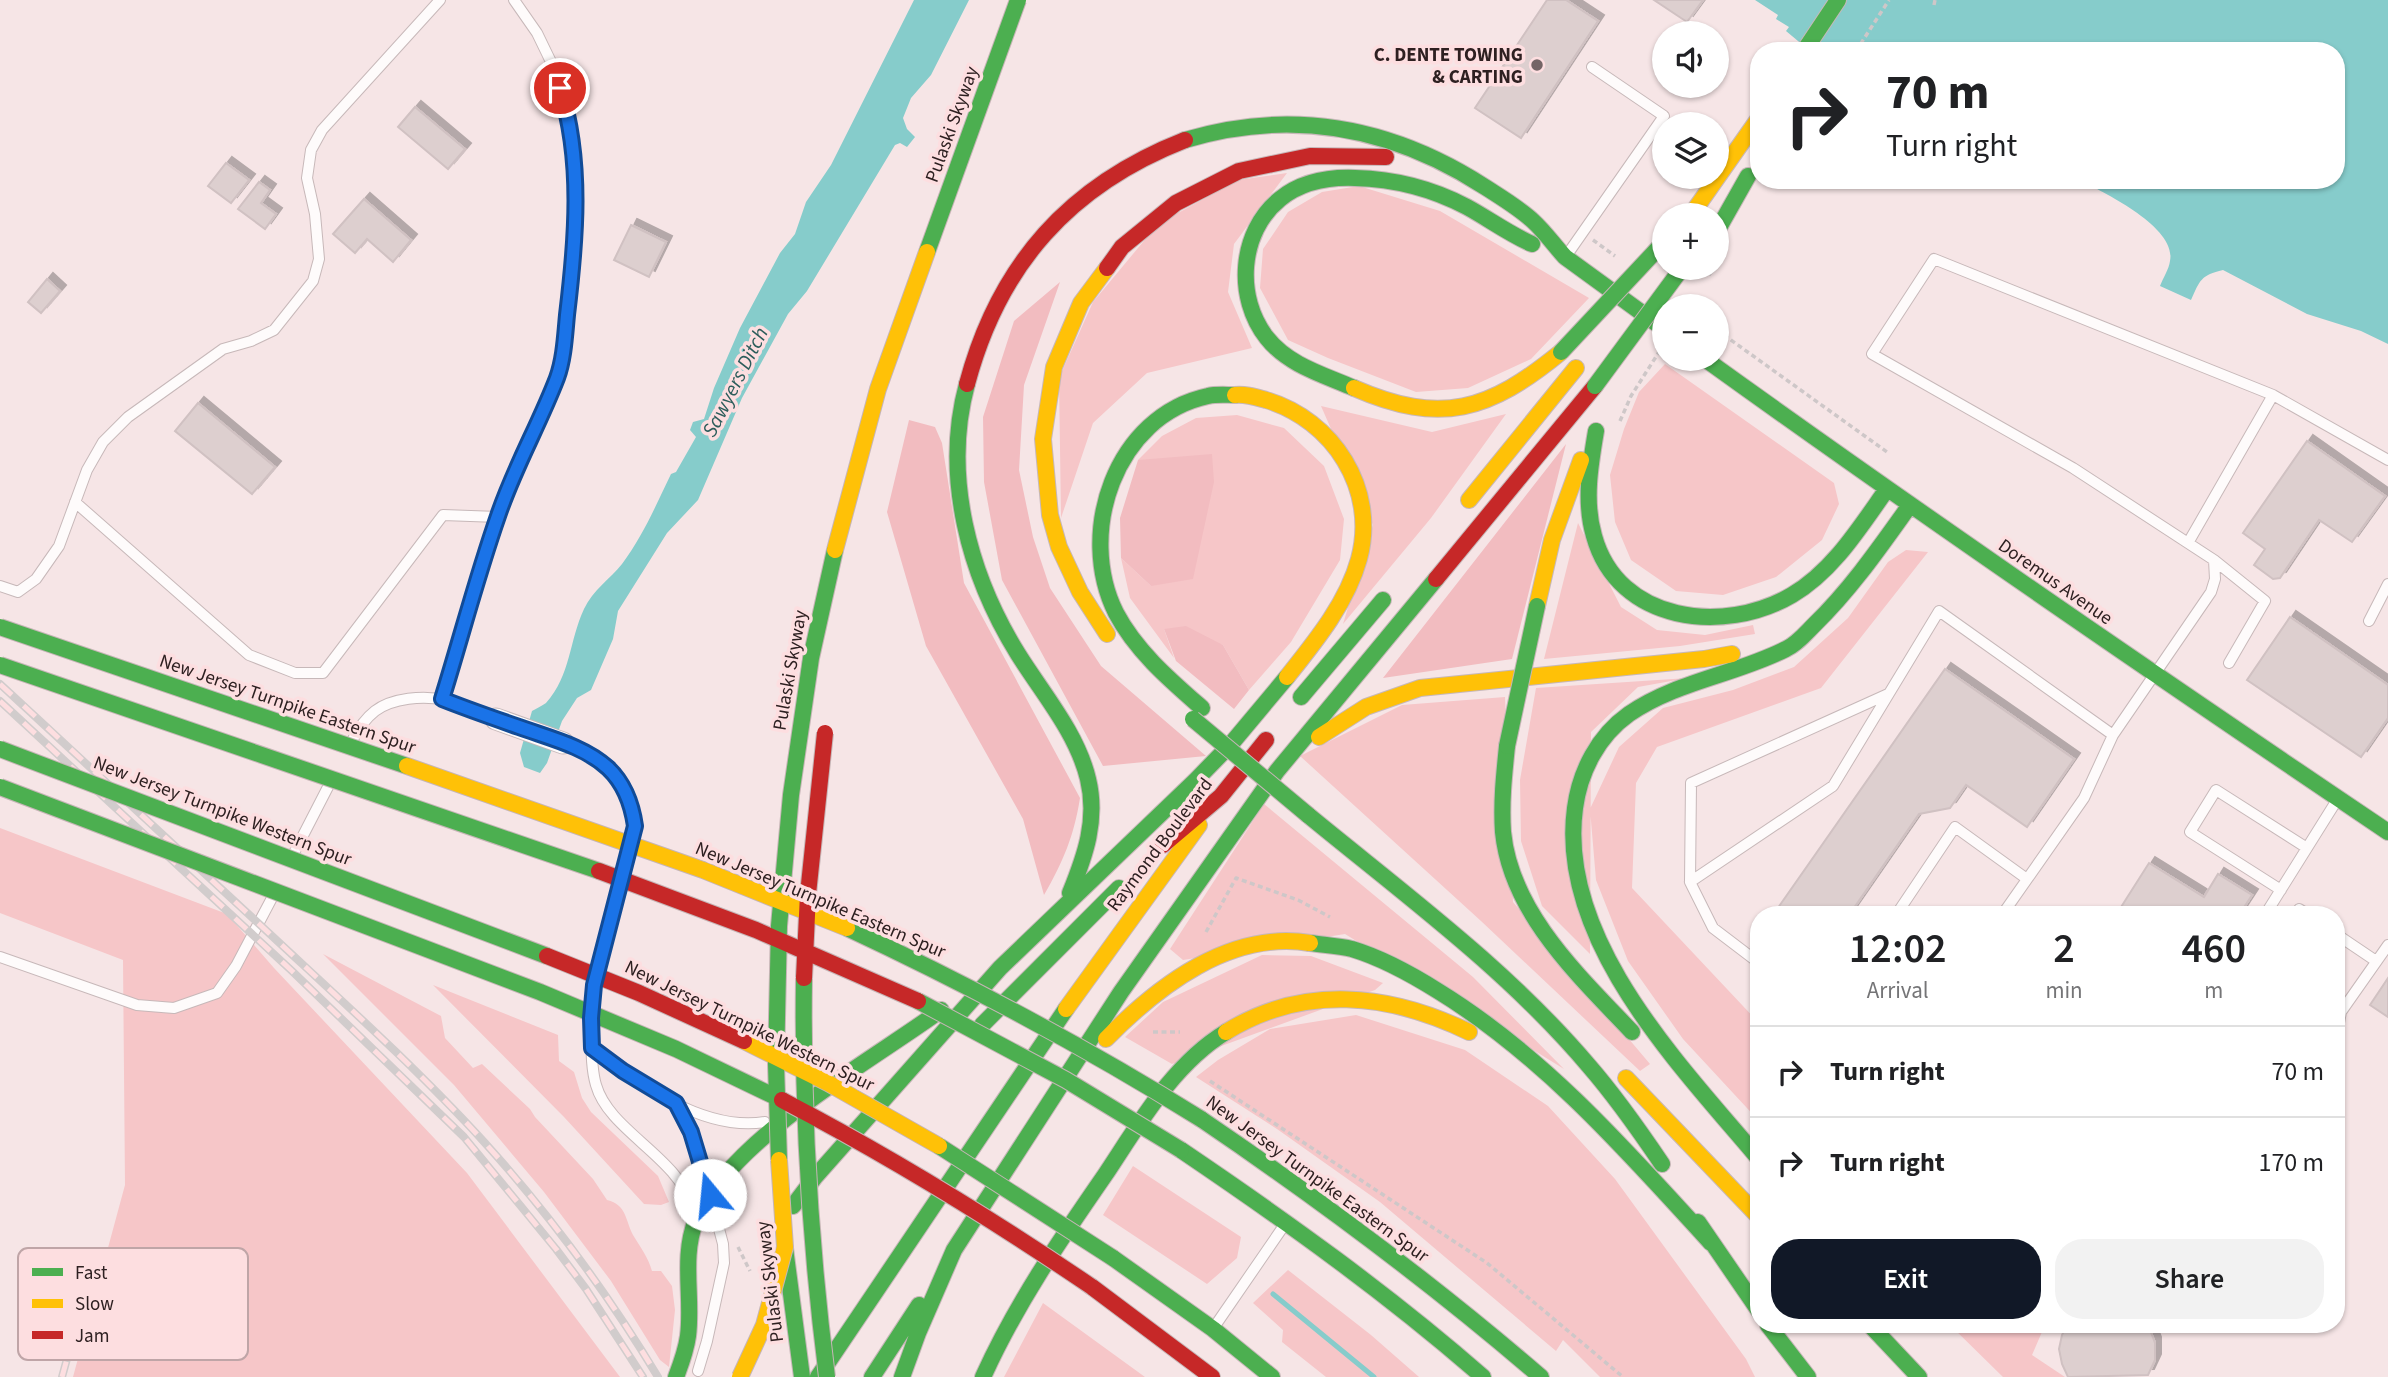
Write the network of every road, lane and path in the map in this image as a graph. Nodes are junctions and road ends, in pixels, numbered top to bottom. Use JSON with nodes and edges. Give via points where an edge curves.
{"nodes":[{"id":1,"x":440,"y":0,"type":"edge"},
{"id":2,"x":514,"y":0,"type":"edge"},
{"id":3,"x":1018,"y":0,"type":"edge"},
{"id":4,"x":1838,"y":0,"type":"edge"},
{"id":5,"x":1889,"y":0,"type":"edge"},
{"id":6,"x":1810,"y":42,"type":"edge"},
{"id":7,"x":1862,"y":42,"type":"edge"},
{"id":8,"x":1592,"y":67,"type":"dead end"},
{"id":9,"x":1750,"y":131,"type":"edge"},
{"id":10,"x":1750,"y":173,"type":"edge"},
{"id":11,"x":1748,"y":176,"type":"junction"},
{"id":12,"x":1469,"y":177,"type":"junction"},
{"id":13,"x":1699,"y":203,"type":"edge"},
{"id":14,"x":1729,"y":203,"type":"edge"},
{"id":15,"x":1729,"y":210,"type":"edge"},
{"id":16,"x":1652,"y":255,"type":"edge"},
{"id":17,"x":1565,"y":257,"type":"junction"},
{"id":18,"x":1652,"y":267,"type":"edge"},
{"id":19,"x":1673,"y":280,"type":"edge"},
{"id":20,"x":1618,"y":314,"type":"dead end"},
{"id":21,"x":1652,"y":320,"type":"edge"},
{"id":22,"x":1729,"y":339,"type":"edge"},
{"id":23,"x":1652,"y":353,"type":"edge"},
{"id":24,"x":1580,"y":363,"type":"dead end"},
{"id":25,"x":1722,"y":371,"type":"edge"},
{"id":26,"x":1312,"y":388,"type":"dead end"},
{"id":27,"x":2273,"y":395,"type":"junction"},
{"id":28,"x":1386,"y":401,"type":"junction"},
{"id":29,"x":1607,"y":413,"type":"dead end"},
{"id":30,"x":1596,"y":431,"type":"junction"},
{"id":31,"x":1616,"y":432,"type":"dead end"},
{"id":32,"x":1887,"y":452,"type":"dead end"},
{"id":33,"x":2388,"y":460,"type":"edge"},
{"id":34,"x":1887,"y":489,"type":"junction"},
{"id":35,"x":75,"y":502,"type":"junction"},
{"id":36,"x":1910,"y":505,"type":"junction"},
{"id":37,"x":1459,"y":511,"type":"dead end"},
{"id":38,"x":498,"y":517,"type":"junction"},
{"id":39,"x":2188,"y":543,"type":"junction"},
{"id":40,"x":1079,"y":551,"type":"dead end"},
{"id":41,"x":2214,"y":560,"type":"junction"},
{"id":42,"x":1398,"y":583,"type":"dead end"},
{"id":43,"x":2388,"y":584,"type":"edge"},
{"id":44,"x":0,"y":586,"type":"edge"},
{"id":45,"x":1090,"y":607,"type":"junction"},
{"id":46,"x":1822,"y":618,"type":"junction"},
{"id":47,"x":2369,"y":621,"type":"dead end"},
{"id":48,"x":0,"y":627,"type":"edge"},
{"id":49,"x":1114,"y":644,"type":"dead end"},
{"id":50,"x":2229,"y":663,"type":"dead end"},
{"id":51,"x":0,"y":665,"type":"edge"},
{"id":52,"x":2155,"y":675,"type":"junction"},
{"id":53,"x":1162,"y":694,"type":"dead end"},
{"id":54,"x":1888,"y":694,"type":"junction"},
{"id":55,"x":442,"y":699,"type":"junction"},
{"id":56,"x":828,"y":711,"type":"dead end"},
{"id":57,"x":1289,"y":712,"type":"dead end"},
{"id":58,"x":1198,"y":714,"type":"junction"},
{"id":59,"x":496,"y":719,"type":"joint"},
{"id":60,"x":1273,"y":732,"type":"dead end"},
{"id":61,"x":2113,"y":735,"type":"junction"},
{"id":62,"x":563,"y":743,"type":"joint"},
{"id":63,"x":0,"y":749,"type":"edge"},
{"id":64,"x":344,"y":756,"type":"dead end"},
{"id":65,"x":338,"y":769,"type":"dead end"},
{"id":66,"x":1277,"y":771,"type":"junction"},
{"id":67,"x":0,"y":787,"type":"edge"},
{"id":68,"x":1221,"y":796,"type":"junction"},
{"id":69,"x":2338,"y":798,"type":"junction"},
{"id":70,"x":1313,"y":809,"type":"junction"},
{"id":71,"x":2388,"y":832,"type":"edge"},
{"id":72,"x":2307,"y":848,"type":"junction"},
{"id":73,"x":629,"y":851,"type":"dead end"},
{"id":74,"x":1152,"y":855,"type":"dead end"},
{"id":75,"x":626,"y":863,"type":"dead end"},
{"id":76,"x":287,"y":868,"type":"dead end"},
{"id":77,"x":1134,"y":873,"type":"dead end"},
{"id":78,"x":2027,"y":879,"type":"junction"},
{"id":79,"x":281,"y":880,"type":"dead end"},
{"id":80,"x":1690,"y":882,"type":"junction"},
{"id":81,"x":2281,"y":890,"type":"junction"},
{"id":82,"x":1064,"y":906,"type":"junction"},
{"id":83,"x":1902,"y":906,"type":"edge"},
{"id":84,"x":2008,"y":906,"type":"edge"},
{"id":85,"x":2271,"y":906,"type":"edge"},
{"id":86,"x":2345,"y":940,"type":"edge"},
{"id":87,"x":2388,"y":945,"type":"edge"},
{"id":88,"x":1750,"y":955,"type":"edge"},
{"id":89,"x":0,"y":957,"type":"edge"},
{"id":90,"x":1006,"y":961,"type":"junction"},
{"id":91,"x":2376,"y":961,"type":"junction"},
{"id":92,"x":2345,"y":1002,"type":"edge"},
{"id":93,"x":1576,"y":1028,"type":"dead end"},
{"id":94,"x":1150,"y":1032,"type":"dead end"},
{"id":95,"x":1188,"y":1032,"type":"dead end"},
{"id":96,"x":967,"y":1040,"type":"dead end"},
{"id":97,"x":592,"y":1048,"type":"junction"},
{"id":98,"x":1187,"y":1065,"type":"junction"},
{"id":99,"x":1613,"y":1065,"type":"dead end"},
{"id":100,"x":1050,"y":1101,"type":"junction"},
{"id":101,"x":676,"y":1103,"type":"junction"},
{"id":102,"x":904,"y":1105,"type":"dead end"},
{"id":103,"x":1581,"y":1105,"type":"junction"},
{"id":104,"x":1715,"y":1109,"type":"junction"},
{"id":105,"x":793,"y":1115,"type":"junction"},
{"id":106,"x":1750,"y":1149,"type":"edge"},
{"id":107,"x":710,"y":1195,"type":"junction"},
{"id":108,"x":1750,"y":1208,"type":"edge"},
{"id":109,"x":697,"y":1219,"type":"junction"},
{"id":110,"x":1286,"y":1222,"type":"junction"},
{"id":111,"x":776,"y":1242,"type":"junction"},
{"id":112,"x":1711,"y":1242,"type":"junction"},
{"id":113,"x":954,"y":1250,"type":"junction"},
{"id":114,"x":1750,"y":1298,"type":"edge"},
{"id":115,"x":1213,"y":1329,"type":"junction"},
{"id":116,"x":1774,"y":1333,"type":"edge"},
{"id":117,"x":1878,"y":1333,"type":"edge"},
{"id":118,"x":737,"y":1342,"type":"dead end"},
{"id":119,"x":1451,"y":1349,"type":"junction"},
{"id":120,"x":1801,"y":1374,"type":"edge"},
{"id":121,"x":676,"y":1377,"type":"edge"},
{"id":122,"x":695,"y":1377,"type":"edge"},
{"id":123,"x":738,"y":1377,"type":"edge"},
{"id":124,"x":802,"y":1377,"type":"edge"},
{"id":125,"x":818,"y":1377,"type":"edge"},
{"id":126,"x":827,"y":1377,"type":"edge"},
{"id":127,"x":872,"y":1377,"type":"edge"},
{"id":128,"x":902,"y":1377,"type":"edge"},
{"id":129,"x":983,"y":1377,"type":"edge"},
{"id":130,"x":1212,"y":1377,"type":"edge"},
{"id":131,"x":1272,"y":1377,"type":"edge"},
{"id":132,"x":1472,"y":1377,"type":"edge"},
{"id":133,"x":1483,"y":1377,"type":"edge"},
{"id":134,"x":1541,"y":1377,"type":"edge"},
{"id":135,"x":1623,"y":1377,"type":"edge"},
{"id":136,"x":1919,"y":1377,"type":"edge"}],
"edges":[{"from":1,"to":35,"type":"lane","via":[[322,130],[311,150],[307,178],[319,259],[313,281],[274,330],[223,349],[128,417],[103,442]]},
{"from":2,"to":38,"type":"lane","via":[[553,66],[566,110],[576,194],[558,377],[518,461]]},
{"from":3,"to":111,"type":"main road","name":"Pulaski Skyway","bridge":true,"via":[[878,389],[811,657],[790,795],[779,926]]},
{"from":4,"to":6,"type":"main road"},
{"from":5,"to":7,"type":"path"},
{"from":8,"to":17,"type":"lane","via":[[1664,116]]},
{"from":9,"to":13,"type":"main road"},
{"from":10,"to":11,"type":"main road"},
{"from":11,"to":14,"type":"main road"},
{"from":11,"to":15,"type":"main road"},
{"from":12,"to":17,"type":"main road","via":[[1530,218]]},
{"from":12,"to":45,"type":"main road","via":[[1366,154],[1295,156],[1260,163],[1208,183],[1168,207],[1109,261],[1087,291],[1063,342],[1042,437],[1050,517],[1066,564]]},
{"from":12,"to":82,"type":"main road","via":[[1406,144],[1337,128],[1259,124],[1201,135],[1138,160],[1091,189],[1033,246],[995,302],[971,361],[961,403],[959,491],[967,537],[988,600],[1074,742],[1088,775],[1093,832]]},
{"from":16,"to":28,"type":"main road","bridge":true,"via":[[1562,352],[1516,386],[1489,400],[1430,410]]},
{"from":17,"to":21,"type":"main road"},
{"from":17,"to":28,"type":"main road","via":[[1515,237],[1460,204],[1390,181],[1325,179],[1285,195],[1255,231],[1245,261],[1247,295],[1259,327],[1277,348],[1303,365]]},
{"from":18,"to":20,"type":"main road"},
{"from":19,"to":66,"type":"main road","bridge":true,"via":[[1594,386]]},
{"from":22,"to":32,"type":"path"},
{"from":23,"to":31,"type":"path"},
{"from":24,"to":37,"type":"main road"},
{"from":25,"to":34,"type":"main road","name":"Doremus Avenue"},
{"from":26,"to":28,"type":"main road"},
{"from":27,"to":33,"type":"lane"},
{"from":27,"to":39,"type":"lane"},
{"from":27,"to":39,"type":"lane","via":[[1934,259],[1872,354],[2073,468]]},
{"from":29,"to":30,"type":"main road"},
{"from":30,"to":34,"type":"main road","via":[[1588,488],[1599,550],[1625,588],[1661,610],[1688,617],[1746,614],[1801,589],[1835,561]]},
{"from":30,"to":104,"type":"main road","bridge":true,"via":[[1558,519],[1537,606],[1507,746],[1500,795],[1502,830],[1525,904],[1547,937],[1668,1070]]},
{"from":34,"to":36,"type":"main road","name":"Doremus Avenue"},
{"from":35,"to":38,"type":"lane","via":[[249,655],[295,673],[323,673],[443,514]]},
{"from":35,"to":44,"type":"lane","via":[[59,546],[36,579],[18,592]]},
{"from":36,"to":46,"type":"main road","via":[[1848,591]]},
{"from":36,"to":52,"type":"main road","name":"Doremus Avenue"},
{"from":38,"to":55,"type":"lane"},
{"from":39,"to":41,"type":"lane"},
{"from":40,"to":45,"type":"main road"},
{"from":41,"to":50,"type":"lane","via":[[2265,601]]},
{"from":41,"to":52,"type":"lane","via":[[2211,592]]},
{"from":42,"to":57,"type":"main road"},
{"from":43,"to":47,"type":"lane"},
{"from":45,"to":49,"type":"main road"},
{"from":46,"to":66,"type":"main road","via":[[1770,642],[1723,656],[1436,685],[1388,696],[1349,715]]},
{"from":46,"to":104,"type":"main road","via":[[1790,647],[1630,713],[1593,752],[1574,806],[1575,875],[1595,938],[1622,985]]},
{"from":48,"to":134,"type":"main road","name":"New Jersey Turnpike Eastern Spur","bridge":true,"via":[[572,823],[788,903],[890,948],[1104,1059],[1201,1119],[1359,1228]]},
{"from":51,"to":110,"type":"main road","bridge":true,"via":[[613,876],[867,977],[1094,1095]]},
{"from":52,"to":61,"type":"lane"},
{"from":52,"to":69,"type":"main road","name":"Doremus Avenue"},
{"from":53,"to":58,"type":"main road"},
{"from":54,"to":61,"type":"lane","via":[[1939,611]]},
{"from":54,"to":80,"type":"lane","via":[[1833,786]]},
{"from":54,"to":80,"type":"lane","via":[[1691,783]]},
{"from":55,"to":59,"type":"lane"},
{"from":55,"to":64,"type":"lane","via":[[397,701],[376,710]]},
{"from":56,"to":126,"type":"main road","bridge":true,"via":[[809,876],[803,979],[805,1181]]},
{"from":58,"to":70,"type":"main road"},
{"from":58,"to":82,"type":"main road","via":[[1146,657],[1120,619],[1102,572],[1100,522],[1113,474],[1130,445],[1151,424],[1198,399],[1243,394],[1295,411],[1315,424],[1338,450],[1356,484],[1362,509],[1362,547],[1356,569],[1314,642],[1254,719],[1182,795]]},
{"from":59,"to":62,"type":"street"},
{"from":60,"to":68,"type":"main road","name":"Raymond Boulevard"},
{"from":61,"to":78,"type":"lane","via":[[2084,798]]},
{"from":62,"to":73,"type":"lane","via":[[608,768],[623,787],[635,826]]},
{"from":63,"to":115,"type":"main road","name":"New Jersey Turnpike Western Spur","bridge":true,"via":[[512,942],[620,985],[784,1060],[977,1168]]},
{"from":65,"to":76,"type":"lane"},
{"from":66,"to":100,"type":"main road","via":[[1163,930]]},
{"from":67,"to":130,"type":"main road","bridge":true,"via":[[523,984],[758,1088],[877,1150],[999,1224]]},
{"from":68,"to":74,"type":"main road"},
{"from":68,"to":125,"type":"main road","name":"Raymond Boulevard","via":[[1055,1024]]},
{"from":69,"to":71,"type":"main road","name":"Doremus Avenue"},
{"from":69,"to":72,"type":"lane"},
{"from":70,"to":93,"type":"main road","via":[[1506,961]]},
{"from":70,"to":112,"type":"main road","via":[[1563,1039],[1647,1138]]},
{"from":72,"to":81,"type":"lane"},
{"from":72,"to":81,"type":"lane","via":[[2216,790],[2190,832]]},
{"from":75,"to":97,"type":"lane","via":[[593,991]]},
{"from":77,"to":96,"type":"main road"},
{"from":78,"to":83,"type":"lane","via":[[1955,827]]},
{"from":78,"to":84,"type":"lane"},
{"from":79,"to":89,"type":"lane","via":[[236,966],[216,993],[174,1008],[137,1005]]},
{"from":80,"to":88,"type":"lane","via":[[1713,928]]},
{"from":81,"to":85,"type":"lane"},
{"from":82,"to":90,"type":"main road"},
{"from":86,"to":91,"type":"lane"},
{"from":87,"to":91,"type":"lane"},
{"from":90,"to":105,"type":"main road"},
{"from":90,"to":111,"type":"main road","via":[[815,1177],[785,1217]]},
{"from":91,"to":92,"type":"lane"},
{"from":94,"to":95,"type":"path"},
{"from":97,"to":101,"type":"lane"},
{"from":97,"to":109,"type":"lane","via":[[600,1095],[681,1182]]},
{"from":98,"to":103,"type":"main road","via":[[1219,1037],[1258,1016],[1314,1001],[1367,1000],[1401,1005],[1454,1025],[1507,1054]]},
{"from":98,"to":129,"type":"main road","via":[[1148,1112],[1050,1255],[1010,1320]]},
{"from":98,"to":135,"type":"path","via":[[1487,1263]]},
{"from":99,"to":108,"type":"main road"},
{"from":100,"to":103,"type":"main road","via":[[1112,1032],[1182,976],[1230,951],[1296,940],[1361,954],[1432,987],[1527,1055]]},
{"from":100,"to":113,"type":"main road"},
{"from":101,"to":105,"type":"lane","via":[[731,1123],[761,1123]]},
{"from":101,"to":107,"type":"lane","via":[[691,1132]]},
{"from":102,"to":111,"type":"main road"},
{"from":103,"to":112,"type":"main road"},
{"from":104,"to":106,"type":"main road"},
{"from":105,"to":107,"type":"main road","via":[[736,1163]]},
{"from":107,"to":109,"type":"main road"},
{"from":107,"to":122,"type":"lane","via":[[724,1263],[705,1352]]},
{"from":109,"to":121,"type":"main road","via":[[687,1262],[690,1336]]},
{"from":110,"to":115,"type":"lane"},
{"from":110,"to":119,"type":"main road"},
{"from":111,"to":123,"type":"main road","bridge":true,"via":[[764,1325]]},
{"from":111,"to":124,"type":"main road","name":"Pulaski Skyway"},
{"from":112,"to":114,"type":"main road"},
{"from":113,"to":127,"type":"main road"},
{"from":113,"to":128,"type":"main road"},
{"from":115,"to":131,"type":"main road","name":"New Jersey Turnpike Western Spur"},
{"from":116,"to":120,"type":"main road"},
{"from":117,"to":136,"type":"main road"},
{"from":118,"to":123,"type":"main road"},
{"from":119,"to":132,"type":"main road"},
{"from":119,"to":133,"type":"main road"}]}
